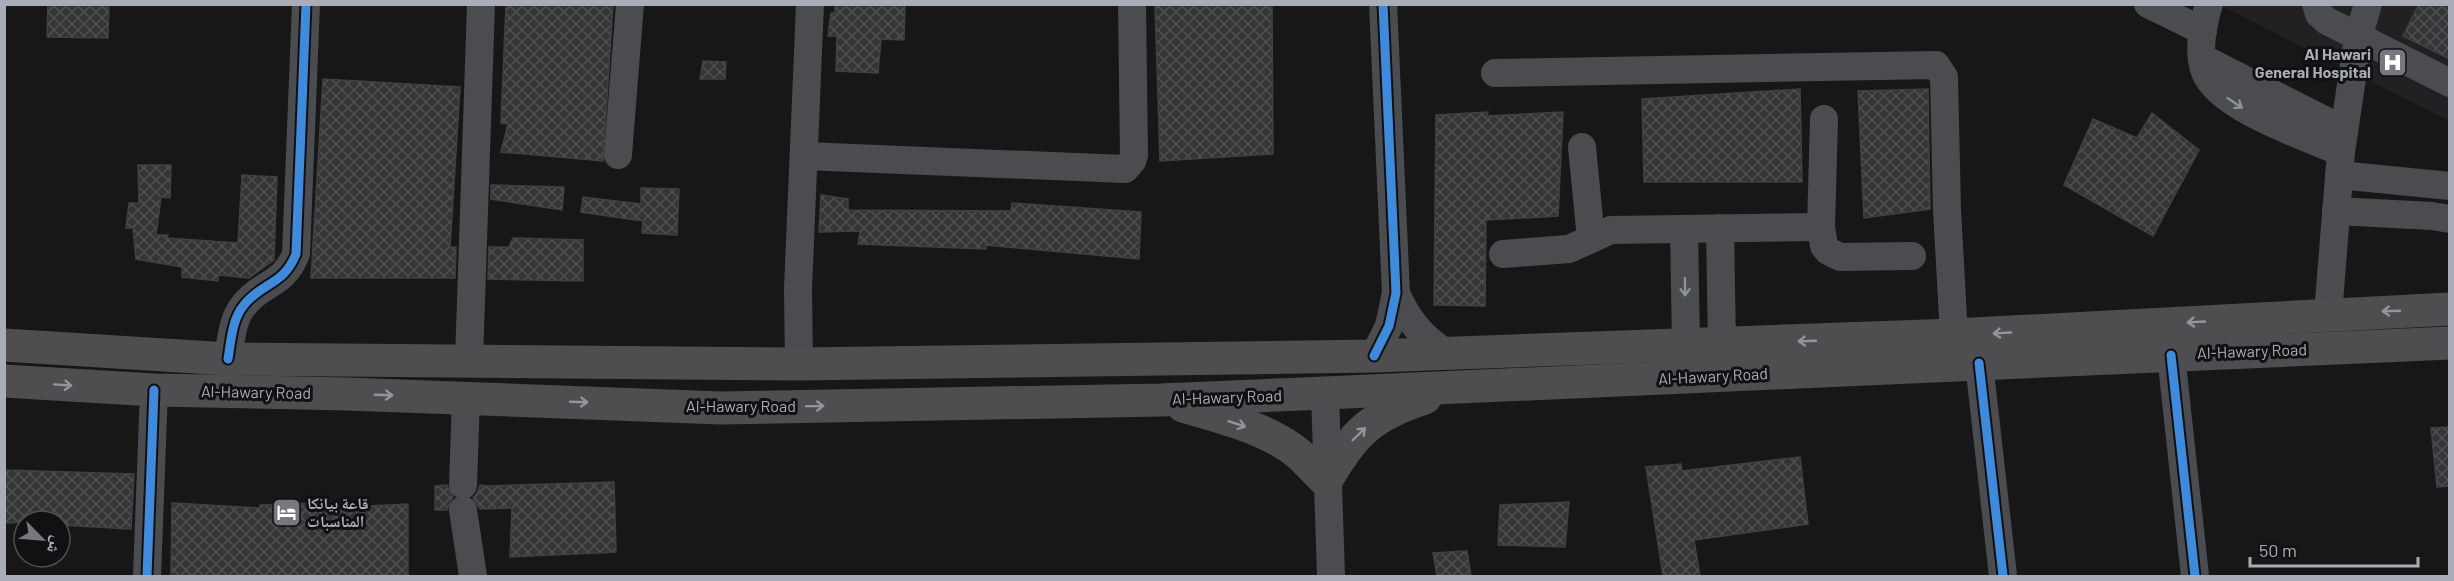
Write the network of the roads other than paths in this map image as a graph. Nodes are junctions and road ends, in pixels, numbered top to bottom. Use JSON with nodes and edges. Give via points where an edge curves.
{"nodes":[{"id":1,"x":306,"y":4,"type":"edge"},
{"id":2,"x":481,"y":4,"type":"edge"},
{"id":3,"x":630,"y":4,"type":"edge"},
{"id":4,"x":810,"y":4,"type":"edge"},
{"id":5,"x":1132,"y":4,"type":"edge"},
{"id":6,"x":1383,"y":4,"type":"edge"},
{"id":7,"x":2148,"y":4,"type":"edge"},
{"id":8,"x":2316,"y":4,"type":"edge"},
{"id":9,"x":2368,"y":4,"type":"edge"},
{"id":10,"x":2205,"y":31,"type":"edge"},
{"id":11,"x":2358,"y":38,"type":"junction"},
{"id":12,"x":1495,"y":73,"type":"dead end"},
{"id":13,"x":2450,"y":82,"type":"edge"},
{"id":14,"x":1824,"y":118,"type":"dead end"},
{"id":15,"x":1582,"y":147,"type":"dead end"},
{"id":16,"x":2341,"y":152,"type":"junction"},
{"id":17,"x":618,"y":155,"type":"dead end"},
{"id":18,"x":804,"y":156,"type":"junction"},
{"id":19,"x":2450,"y":186,"type":"edge"},
{"id":20,"x":2336,"y":211,"type":"junction"},
{"id":21,"x":2450,"y":219,"type":"edge"},
{"id":22,"x":1821,"y":227,"type":"junction"},
{"id":23,"x":1720,"y":228,"type":"junction"},
{"id":24,"x":1684,"y":229,"type":"junction"},
{"id":25,"x":1591,"y":238,"type":"junction"},
{"id":26,"x":1503,"y":254,"type":"dead end"},
{"id":27,"x":1912,"y":256,"type":"dead end"},
{"id":28,"x":1396,"y":293,"type":"junction"},
{"id":29,"x":2450,"y":309,"type":"edge"},
{"id":30,"x":2328,"y":314,"type":"junction"},
{"id":31,"x":1954,"y":335,"type":"junction"},
{"id":32,"x":2450,"y":343,"type":"edge"},
{"id":33,"x":1722,"y":344,"type":"junction"},
{"id":34,"x":4,"y":345,"type":"edge"},
{"id":35,"x":1686,"y":345,"type":"junction"},
{"id":36,"x":1447,"y":353,"type":"junction"},
{"id":37,"x":2170,"y":355,"type":"junction"},
{"id":38,"x":1374,"y":356,"type":"junction"},
{"id":39,"x":228,"y":359,"type":"junction"},
{"id":40,"x":348,"y":359,"type":"junction"},
{"id":41,"x":469,"y":360,"type":"junction"},
{"id":42,"x":1979,"y":363,"type":"junction"},
{"id":43,"x":799,"y":364,"type":"junction"},
{"id":44,"x":4,"y":381,"type":"edge"},
{"id":45,"x":1458,"y":388,"type":"junction"},
{"id":46,"x":154,"y":390,"type":"junction"},
{"id":47,"x":1325,"y":393,"type":"junction"},
{"id":48,"x":347,"y":394,"type":"junction"},
{"id":49,"x":466,"y":398,"type":"junction"},
{"id":50,"x":1161,"y":399,"type":"junction"},
{"id":51,"x":1326,"y":481,"type":"junction"},
{"id":52,"x":147,"y":576,"type":"edge"},
{"id":53,"x":474,"y":576,"type":"edge"},
{"id":54,"x":1331,"y":576,"type":"edge"},
{"id":55,"x":2003,"y":576,"type":"edge"},
{"id":56,"x":2194,"y":576,"type":"edge"}],
"edges":[{"from":1,"to":39,"type":"street","via":[[296,254],[285,275],[244,304],[236,320]]},
{"from":2,"to":41,"type":"street"},
{"from":3,"to":17,"type":"street"},
{"from":4,"to":18,"type":"street"},
{"from":5,"to":18,"type":"street","via":[[1134,155],[1125,169]]},
{"from":6,"to":28,"type":"street"},
{"from":7,"to":10,"type":"street"},
{"from":8,"to":11,"type":"street","via":[[2322,18]]},
{"from":9,"to":11,"type":"street"},
{"from":10,"to":16,"type":"street"},
{"from":11,"to":13,"type":"street"},
{"from":11,"to":16,"type":"street"},
{"from":12,"to":31,"type":"street","via":[[1936,65],[1944,77]]},
{"from":14,"to":22,"type":"street"},
{"from":15,"to":25,"type":"street"},
{"from":16,"to":19,"type":"street"},
{"from":16,"to":20,"type":"street"},
{"from":18,"to":43,"type":"street"},
{"from":20,"to":21,"type":"street"},
{"from":20,"to":30,"type":"street"},
{"from":22,"to":23,"type":"street"},
{"from":22,"to":27,"type":"street","via":[[1824,246],[1834,255]]},
{"from":23,"to":24,"type":"street"},
{"from":23,"to":33,"type":"street"},
{"from":24,"to":25,"type":"street","via":[[1611,230]]},
{"from":24,"to":35,"type":"street","one_way":true},
{"from":25,"to":26,"type":"street","via":[[1569,249]]},
{"from":28,"to":36,"type":"street","via":[[1416,327]]},
{"from":28,"to":38,"type":"street","via":[[1389,326]]},
{"from":29,"to":30,"type":"highway","name":"Al-Hawary Road","one_way":true},
{"from":30,"to":31,"type":"highway","name":"Al-Hawary Road","one_way":true},
{"from":31,"to":33,"type":"highway","name":"Al-Hawary Road","one_way":true},
{"from":32,"to":37,"type":"highway","name":"Al-Hawary Road"},
{"from":33,"to":35,"type":"highway","name":"Al-Hawary Road"},
{"from":34,"to":39,"type":"highway","name":"Al-Hawary Road"},
{"from":35,"to":36,"type":"highway","name":"Al-Hawary Road"},
{"from":36,"to":38,"type":"highway","name":"Al-Hawary Road"},
{"from":37,"to":42,"type":"highway","name":"Al-Hawary Road"},
{"from":37,"to":56,"type":"street"},
{"from":38,"to":43,"type":"highway","name":"Al-Hawary Road"},
{"from":39,"to":40,"type":"highway","name":"Al-Hawary Road"},
{"from":40,"to":41,"type":"highway","name":"Al-Hawary Road"},
{"from":40,"to":48,"type":"highway"},
{"from":41,"to":43,"type":"highway","name":"Al-Hawary Road"},
{"from":42,"to":45,"type":"highway","name":"Al-Hawary Road"},
{"from":42,"to":55,"type":"street"},
{"from":44,"to":46,"type":"highway","name":"Al-Hawary Road","one_way":true},
{"from":45,"to":47,"type":"highway","name":"Al-Hawary Road"},
{"from":51,"to":45,"type":"highway","one_way":true,"via":[[1343,451],[1373,421],[1411,403]]},
{"from":46,"to":48,"type":"highway","name":"Al-Hawary Road"},
{"from":46,"to":52,"type":"street"},
{"from":47,"to":50,"type":"highway","name":"Al-Hawary Road"},
{"from":47,"to":51,"type":"street"},
{"from":48,"to":49,"type":"highway","name":"Al-Hawary Road","one_way":true},
{"from":49,"to":50,"type":"highway","name":"Al-Hawary Road","one_way":true,"via":[[721,408]]},
{"from":49,"to":53,"type":"street","via":[[463,497]]},
{"from":50,"to":51,"type":"highway","one_way":true,"via":[[1274,439],[1299,453]]},
{"from":51,"to":54,"type":"street"}]}
